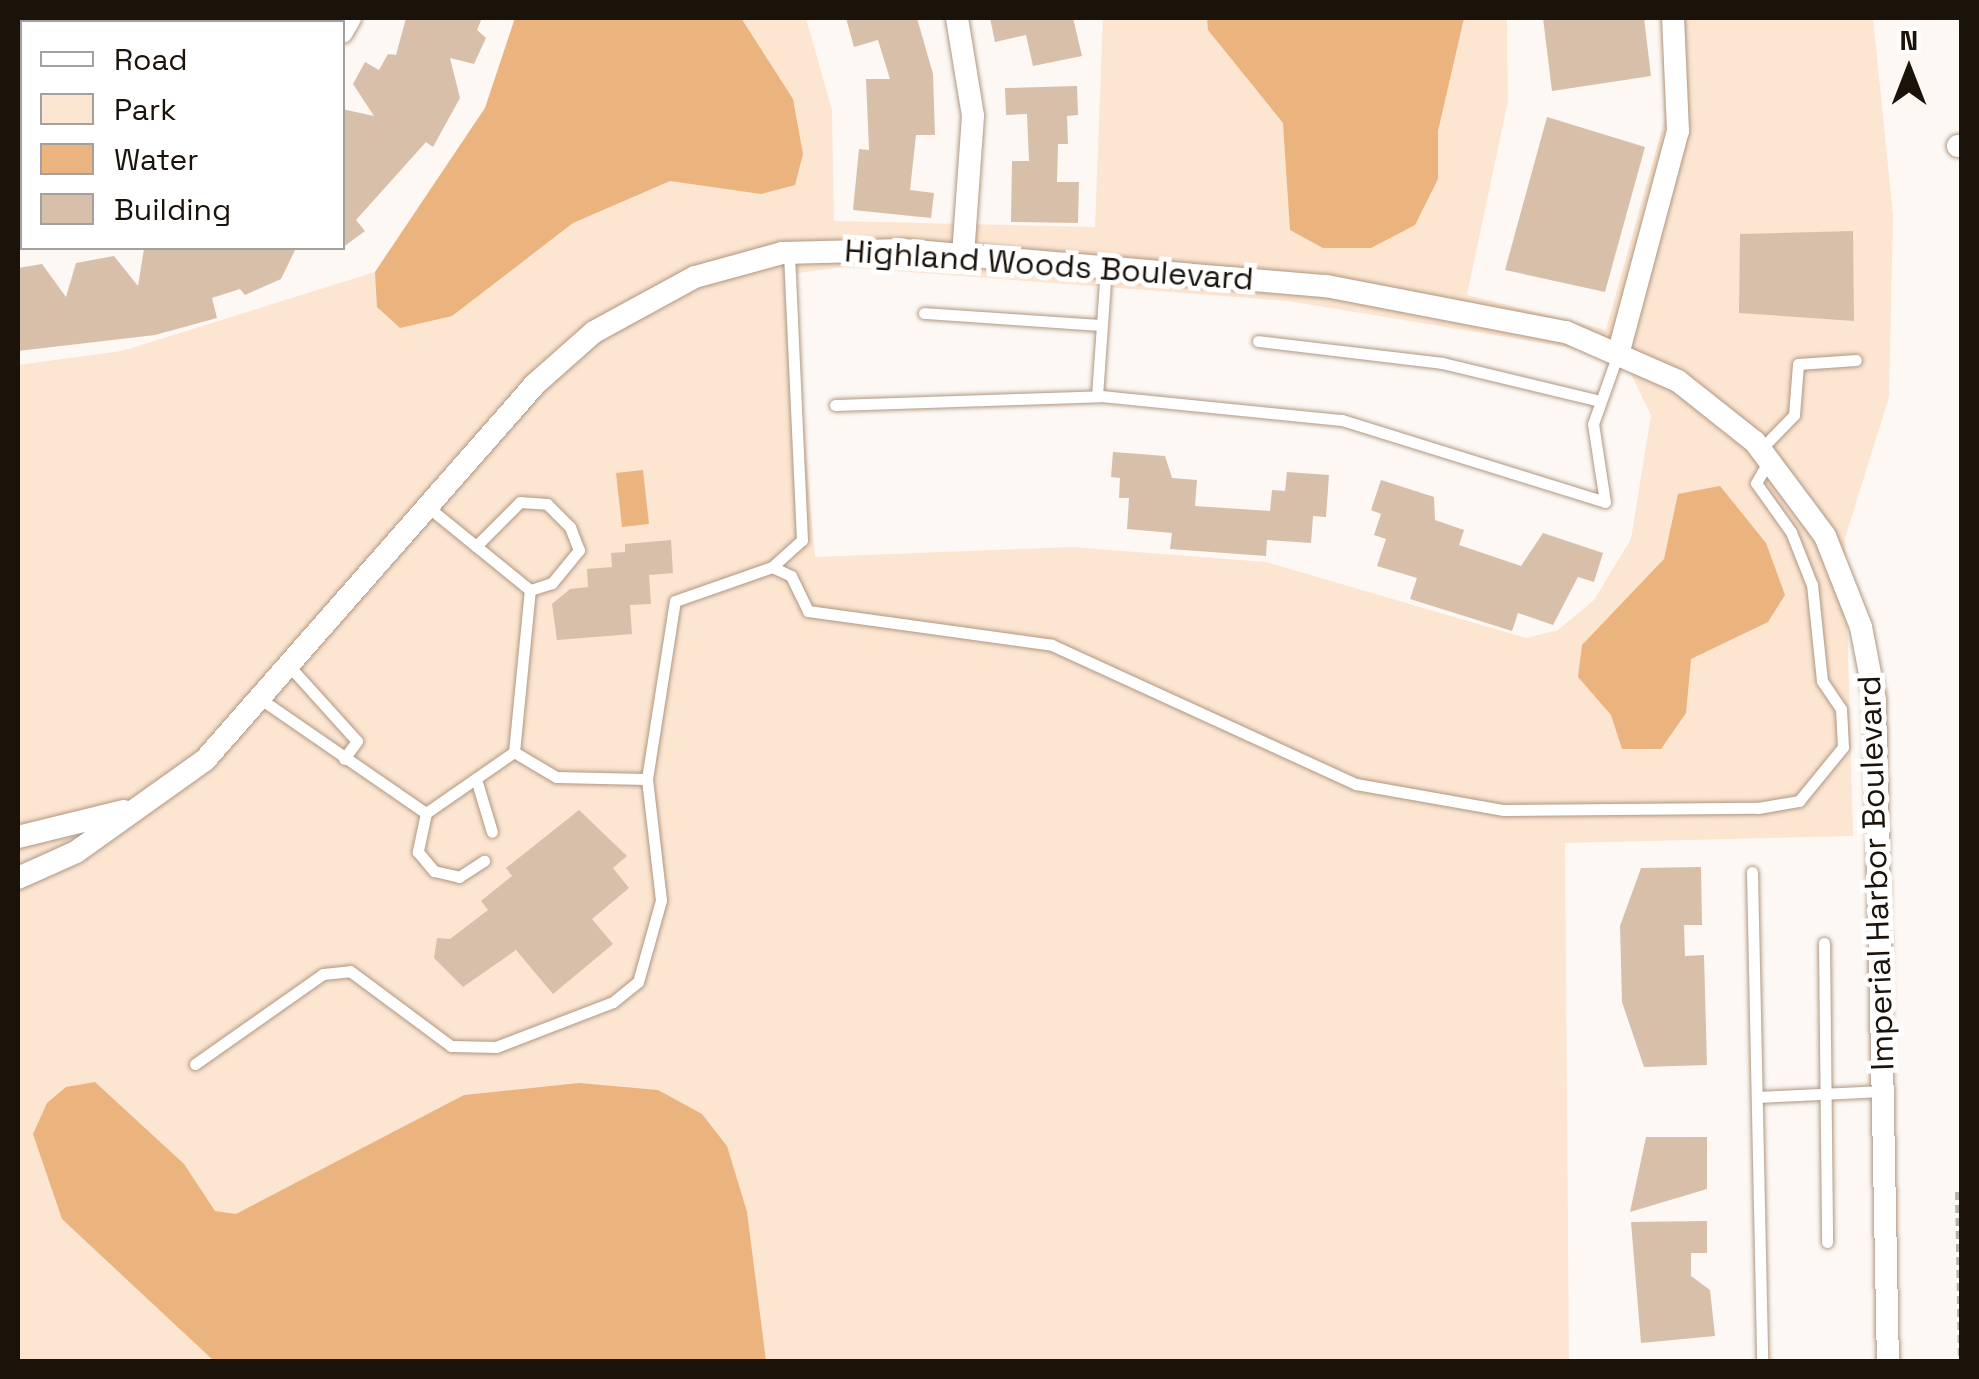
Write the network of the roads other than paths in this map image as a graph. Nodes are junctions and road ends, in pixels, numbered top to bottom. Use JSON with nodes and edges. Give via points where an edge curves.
{"nodes":[{"id":1,"x":957,"y":18,"type":"edge"},
{"id":2,"x":1674,"y":18,"type":"edge"},
{"id":3,"x":789,"y":252,"type":"junction"},
{"id":4,"x":964,"y":255,"type":"junction"},
{"id":5,"x":1106,"y":267,"type":"junction"},
{"id":6,"x":924,"y":313,"type":"dead end"},
{"id":7,"x":1102,"y":324,"type":"junction"},
{"id":8,"x":1258,"y":341,"type":"dead end"},
{"id":9,"x":1619,"y":351,"type":"junction"},
{"id":10,"x":1856,"y":360,"type":"dead end"},
{"id":11,"x":1096,"y":396,"type":"junction"},
{"id":12,"x":1600,"y":401,"type":"junction"},
{"id":13,"x":835,"y":405,"type":"dead end"},
{"id":14,"x":1735,"y":424,"type":"joint"},
{"id":15,"x":1766,"y":454,"type":"junction"},
{"id":16,"x":428,"y":507,"type":"junction"},
{"id":17,"x":476,"y":546,"type":"junction"},
{"id":18,"x":772,"y":567,"type":"junction"},
{"id":19,"x":530,"y":590,"type":"junction"},
{"id":20,"x":291,"y":668,"type":"junction"},
{"id":21,"x":262,"y":700,"type":"junction"},
{"id":22,"x":514,"y":752,"type":"junction"},
{"id":23,"x":344,"y":759,"type":"junction"},
{"id":24,"x":476,"y":779,"type":"junction"},
{"id":25,"x":646,"y":780,"type":"junction"},
{"id":26,"x":136,"y":808,"type":"junction"},
{"id":27,"x":426,"y":814,"type":"junction"},
{"id":28,"x":492,"y":832,"type":"dead end"},
{"id":29,"x":18,"y":837,"type":"edge"},
{"id":30,"x":484,"y":861,"type":"dead end"},
{"id":31,"x":1752,"y":872,"type":"dead end"},
{"id":32,"x":18,"y":878,"type":"edge"},
{"id":33,"x":1824,"y":942,"type":"dead end"},
{"id":34,"x":196,"y":1064,"type":"dead end"},
{"id":35,"x":1884,"y":1092,"type":"junction"},
{"id":36,"x":1826,"y":1094,"type":"junction"},
{"id":37,"x":1757,"y":1097,"type":"junction"},
{"id":38,"x":1827,"y":1242,"type":"dead end"},
{"id":39,"x":1762,"y":1362,"type":"edge"},
{"id":40,"x":1888,"y":1362,"type":"edge"}],
"edges":[{"from":1,"to":4,"type":"street","via":[[973,116]]},
{"from":2,"to":9,"type":"street","via":[[1678,132]]},
{"from":3,"to":4,"type":"street","name":"Highland Woods Boulevard","via":[[854,247]]},
{"from":3,"to":16,"type":"street","name":"Highland Woods Boulevard","via":[[681,282],[594,332],[532,386]]},
{"from":3,"to":18,"type":"lane","via":[[802,540]]},
{"from":4,"to":5,"type":"street","name":"Highland Woods Boulevard"},
{"from":5,"to":7,"type":"lane"},
{"from":5,"to":9,"type":"street","name":"Highland Woods Boulevard","via":[[1415,299]]},
{"from":6,"to":7,"type":"lane"},
{"from":7,"to":11,"type":"lane"},
{"from":8,"to":12,"type":"lane","via":[[1442,362]]},
{"from":9,"to":12,"type":"lane"},
{"from":9,"to":14,"type":"street","name":"Highland Woods Boulevard","via":[[1678,381]]},
{"from":10,"to":15,"type":"lane","via":[[1798,364],[1794,416]]},
{"from":11,"to":12,"type":"lane","via":[[1342,420],[1604,502],[1594,424]]},
{"from":11,"to":13,"type":"lane"},
{"from":14,"to":15,"type":"street","name":"Imperial Harbor Boulevard"},
{"from":15,"to":18,"type":"lane","via":[[1756,483],[1792,532],[1812,585],[1822,680],[1841,709],[1843,748],[1799,801],[1758,808],[1504,810],[1356,784],[1052,645],[808,610],[790,576]]},
{"from":15,"to":35,"type":"street","name":"Imperial Harbor Boulevard","via":[[1836,558],[1872,675]]},
{"from":16,"to":17,"type":"lane"},
{"from":16,"to":20,"type":"street","name":"Highland Woods Boulevard"},
{"from":17,"to":19,"type":"lane"},
{"from":17,"to":19,"type":"lane","via":[[520,502],[547,504],[570,527],[579,550],[552,582]]},
{"from":18,"to":25,"type":"lane","via":[[675,601]]},
{"from":19,"to":22,"type":"lane"},
{"from":20,"to":21,"type":"street","name":"Highland Woods Boulevard"},
{"from":20,"to":23,"type":"lane","via":[[357,741]]},
{"from":21,"to":23,"type":"lane"},
{"from":21,"to":26,"type":"street","name":"Highland Woods Boulevard","via":[[205,760]]},
{"from":22,"to":24,"type":"lane"},
{"from":22,"to":25,"type":"lane","via":[[556,778]]},
{"from":23,"to":27,"type":"lane"},
{"from":24,"to":27,"type":"lane"},
{"from":24,"to":28,"type":"lane"},
{"from":25,"to":34,"type":"lane","via":[[659,914],[638,982],[613,1002],[496,1047],[451,1046],[350,970],[322,974]]},
{"from":26,"to":29,"type":"street","name":"Highland Woods Boulevard"},
{"from":26,"to":32,"type":"street","name":"Highland Woods Boulevard","via":[[76,852]]},
{"from":27,"to":30,"type":"lane","via":[[418,840],[425,864],[459,877]]},
{"from":31,"to":37,"type":"lane"},
{"from":33,"to":36,"type":"lane"},
{"from":35,"to":36,"type":"lane"},
{"from":35,"to":40,"type":"street","name":"Imperial Harbor Boulevard"},
{"from":36,"to":37,"type":"lane"},
{"from":36,"to":38,"type":"lane"},
{"from":37,"to":39,"type":"lane"}]}
